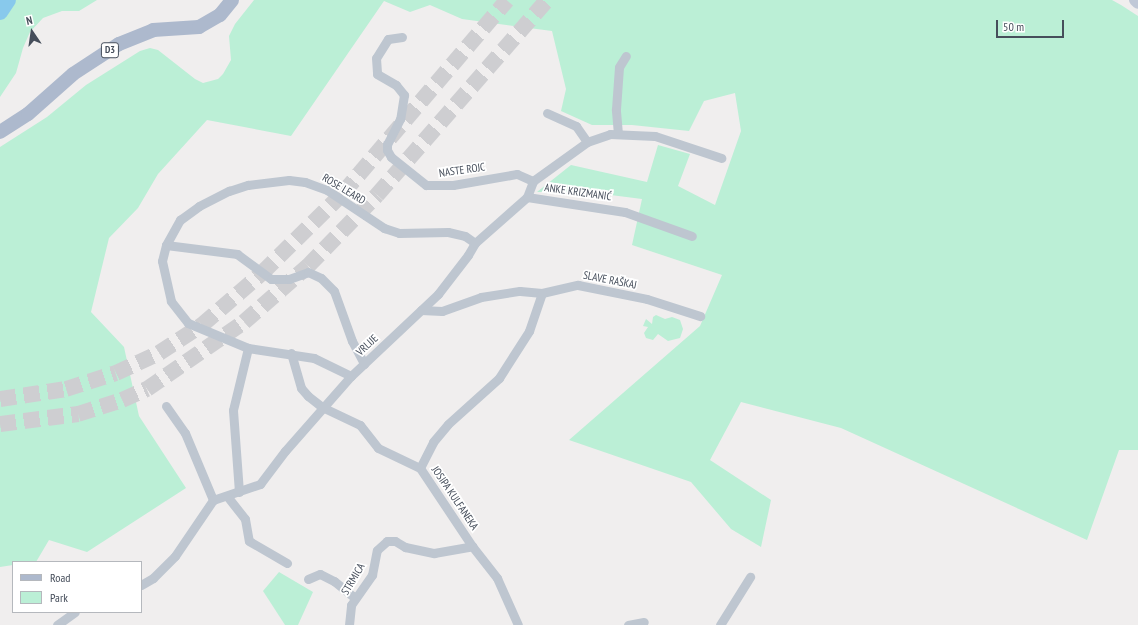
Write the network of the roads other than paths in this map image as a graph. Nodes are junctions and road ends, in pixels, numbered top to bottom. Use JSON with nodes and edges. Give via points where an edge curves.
{"nodes":[{"id":1,"x":232,"y":0,"type":"edge"},
{"id":2,"x":1134,"y":0,"type":"edge"},
{"id":3,"x":1138,"y":2,"type":"edge"},
{"id":4,"x":402,"y":36,"type":"dead end"},
{"id":5,"x":626,"y":56,"type":"dead end"},
{"id":6,"x":547,"y":114,"type":"dead end"},
{"id":7,"x":0,"y":132,"type":"edge"},
{"id":8,"x":618,"y":134,"type":"junction"},
{"id":9,"x":587,"y":142,"type":"junction"},
{"id":10,"x":720,"y":158,"type":"dead end"},
{"id":11,"x":533,"y":181,"type":"junction"},
{"id":12,"x":527,"y":197,"type":"junction"},
{"id":13,"x":692,"y":236,"type":"dead end"},
{"id":14,"x":475,"y":243,"type":"junction"},
{"id":15,"x":166,"y":245,"type":"junction"},
{"id":16,"x":542,"y":293,"type":"junction"},
{"id":17,"x":421,"y":310,"type":"junction"},
{"id":18,"x":700,"y":316,"type":"dead end"},
{"id":19,"x":248,"y":348,"type":"junction"},
{"id":20,"x":291,"y":353,"type":"junction"},
{"id":21,"x":364,"y":364,"type":"junction"},
{"id":22,"x":351,"y":376,"type":"junction"},
{"id":23,"x":166,"y":406,"type":"dead end"},
{"id":24,"x":322,"y":407,"type":"junction"},
{"id":25,"x":420,"y":468,"type":"junction"},
{"id":26,"x":239,"y":492,"type":"junction"},
{"id":27,"x":227,"y":496,"type":"junction"},
{"id":28,"x":213,"y":500,"type":"junction"},
{"id":29,"x":472,"y":546,"type":"junction"},
{"id":30,"x":287,"y":564,"type":"dead end"},
{"id":31,"x":750,"y":577,"type":"dead end"},
{"id":32,"x":308,"y":579,"type":"dead end"},
{"id":33,"x":142,"y":584,"type":"edge"},
{"id":34,"x":355,"y":598,"type":"junction"},
{"id":35,"x":74,"y":613,"type":"edge"},
{"id":36,"x":644,"y":622,"type":"dead end"},
{"id":37,"x":57,"y":625,"type":"edge"},
{"id":38,"x":349,"y":625,"type":"edge"},
{"id":39,"x":518,"y":625,"type":"edge"},
{"id":40,"x":628,"y":625,"type":"edge"},
{"id":41,"x":720,"y":625,"type":"edge"}],
"edges":[{"from":1,"to":7,"type":"main road","number":"D3","via":[[220,15],[200,27],[153,30],[122,42],[73,74],[20,120]]},
{"from":2,"to":3,"type":"main road"},
{"from":4,"to":11,"type":"street","name":"NASTE ROJC","via":[[388,39],[376,58],[377,74],[396,85],[404,95],[400,119],[387,144],[391,157],[426,185],[453,185],[517,174]]},
{"from":5,"to":8,"type":"street","via":[[619,67],[616,109]]},
{"from":6,"to":9,"type":"street","via":[[576,126]]},
{"from":8,"to":9,"type":"street","via":[[595,137]]},
{"from":8,"to":10,"type":"street","via":[[655,136]]},
{"from":9,"to":11,"type":"street"},
{"from":11,"to":12,"type":"street","name":"VRLIJE"},
{"from":12,"to":13,"type":"street","name":"ANKE KRIZMANIĆ","via":[[625,212]]},
{"from":12,"to":14,"type":"street","name":"VRLIJE"},
{"from":14,"to":15,"type":"street","name":"ROSE LEARD","via":[[465,236],[448,232],[399,233],[384,228],[326,190],[289,180],[248,185],[214,197],[180,220]]},
{"from":14,"to":17,"type":"street","name":"VRLIJE","via":[[464,261]]},
{"from":15,"to":19,"type":"street","name":"ROSE LEARD","via":[[162,261],[171,301],[188,323]]},
{"from":15,"to":21,"type":"street","via":[[210,248],[237,254],[272,279],[289,279],[308,272],[321,278],[334,291],[352,341]]},
{"from":16,"to":17,"type":"street","name":"SLAVE RAŠKAJ","via":[[520,291],[481,297],[442,311]]},
{"from":16,"to":18,"type":"street","name":"SLAVE RAŠKAJ","via":[[578,285],[646,299]]},
{"from":16,"to":25,"type":"street","name":"JOSIPA KULFANEKA","via":[[529,330],[502,373],[448,424],[433,442]]},
{"from":17,"to":21,"type":"street","name":"VRLIJE"},
{"from":19,"to":20,"type":"street","name":"ROSE LEARD"},
{"from":19,"to":26,"type":"street","via":[[233,410]]},
{"from":20,"to":22,"type":"street","name":"ROSE LEARD","via":[[329,363]]},
{"from":20,"to":24,"type":"street","via":[[301,388]]},
{"from":21,"to":22,"type":"street","name":"VRLIJE"},
{"from":22,"to":24,"type":"street","name":"VRLIJE"},
{"from":23,"to":28,"type":"street","via":[[185,433]]},
{"from":24,"to":25,"type":"street","via":[[360,425],[378,448]]},
{"from":24,"to":26,"type":"street","name":"VRLIJE","via":[[260,484]]},
{"from":25,"to":29,"type":"street","name":"JOSIPA KULFANEKA"},
{"from":26,"to":27,"type":"street","name":"VRLIJE"},
{"from":27,"to":28,"type":"street","name":"VRLIJE"},
{"from":27,"to":30,"type":"street","via":[[245,519],[249,541]]},
{"from":28,"to":33,"type":"street","via":[[175,556],[153,578]]},
{"from":29,"to":34,"type":"street","name":"STRMICA","via":[[434,553],[387,541],[377,550],[372,575]]},
{"from":29,"to":39,"type":"street","name":"JOSIPA KULFANEKA","via":[[497,578]]},
{"from":31,"to":41,"type":"street"},
{"from":32,"to":34,"type":"street","via":[[320,574],[334,581]]},
{"from":34,"to":38,"type":"street","name":"STRMICA","via":[[351,605]]},
{"from":35,"to":37,"type":"street"},
{"from":36,"to":40,"type":"street"}]}
